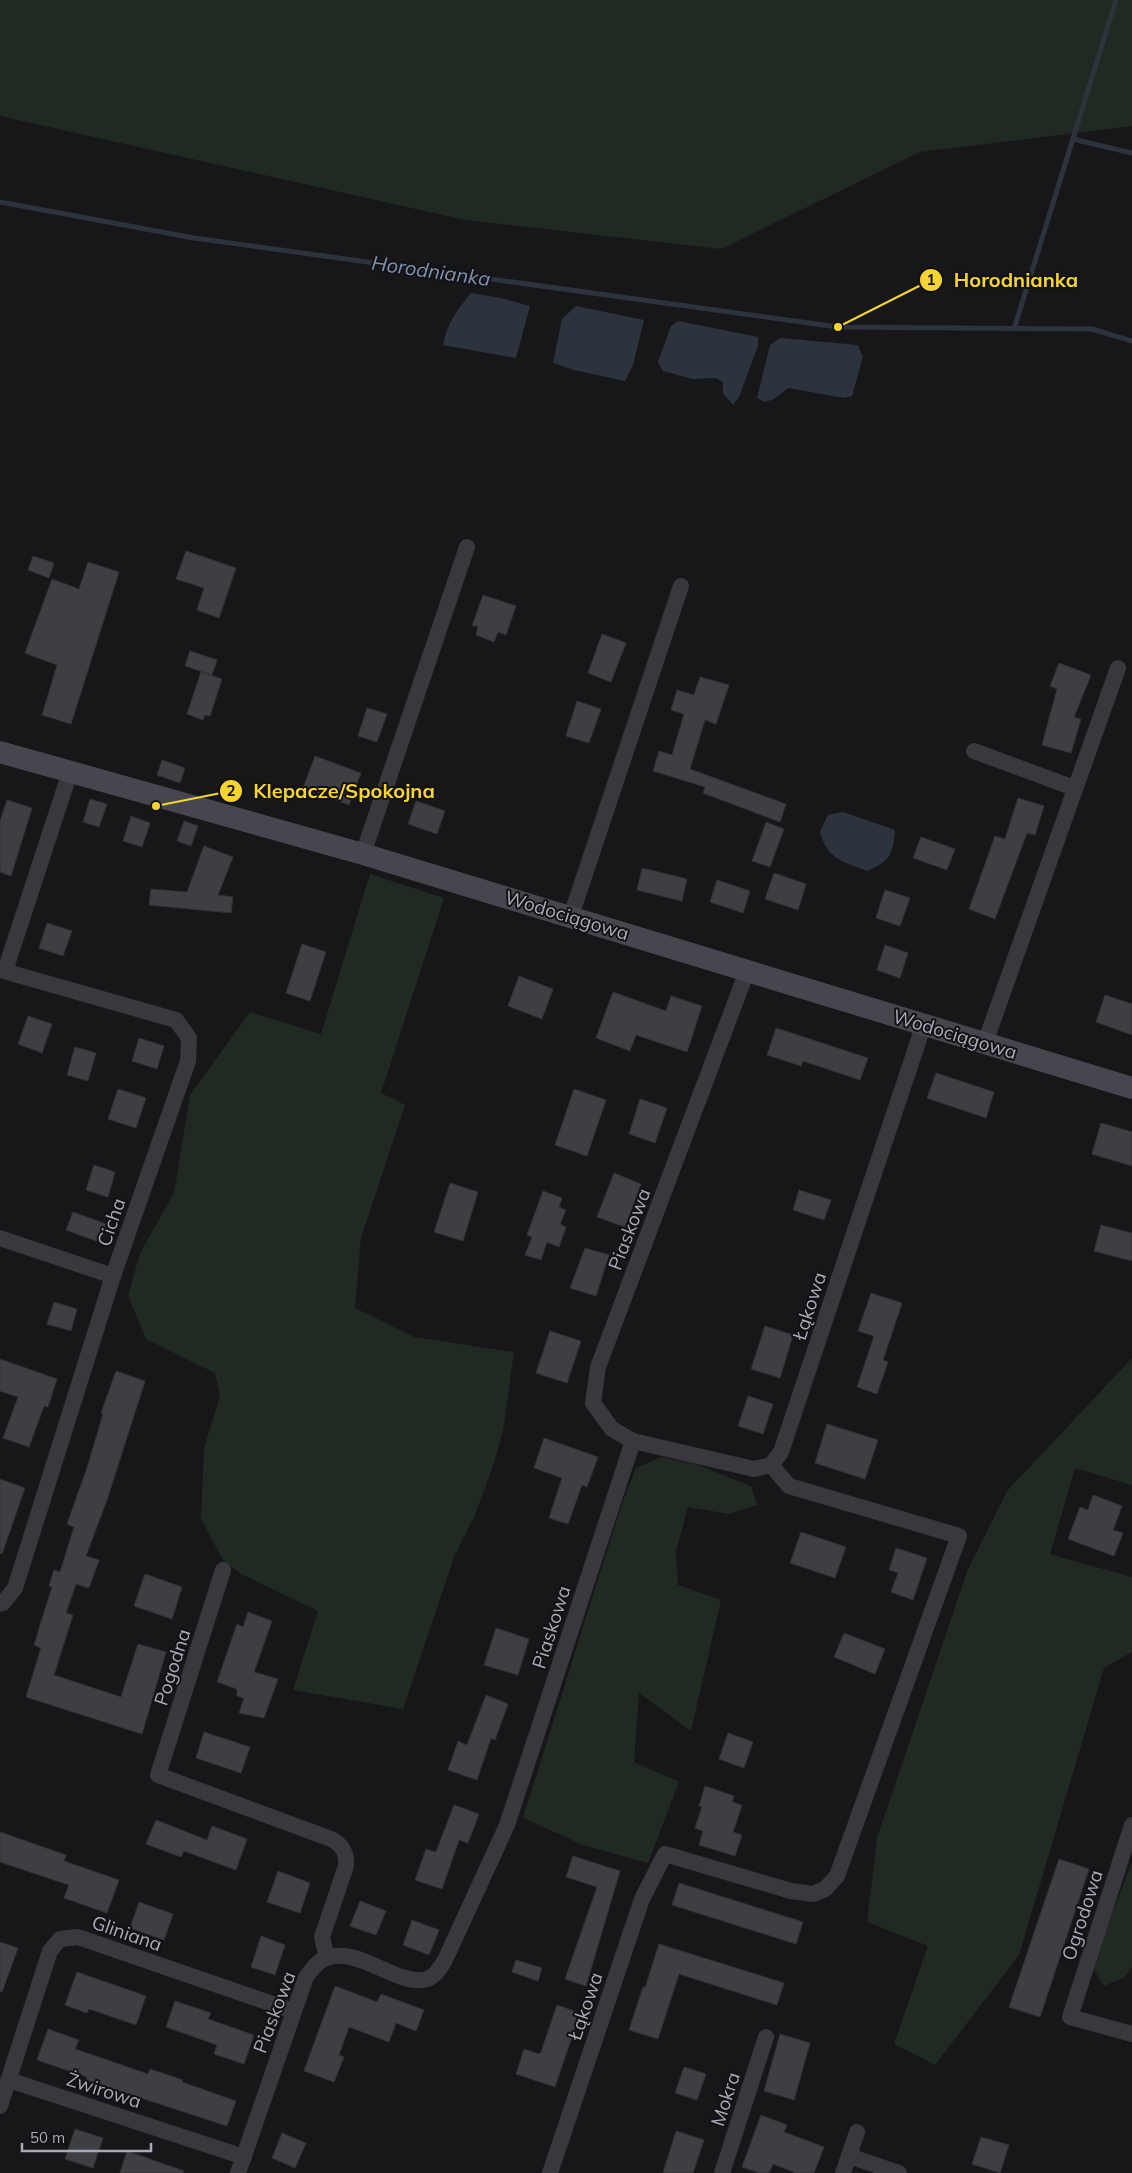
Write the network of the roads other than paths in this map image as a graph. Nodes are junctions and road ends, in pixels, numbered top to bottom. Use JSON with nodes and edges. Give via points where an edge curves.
{"nodes":[{"id":1,"x":467,"y":547,"type":"dead end"},
{"id":2,"x":682,"y":586,"type":"dead end"},
{"id":3,"x":1118,"y":668,"type":"dead end"},
{"id":4,"x":974,"y":751,"type":"dead end"},
{"id":5,"x":0,"y":752,"type":"edge"},
{"id":6,"x":70,"y":772,"type":"junction"},
{"id":7,"x":1074,"y":788,"type":"junction"},
{"id":8,"x":363,"y":854,"type":"junction"},
{"id":9,"x":571,"y":916,"type":"junction"},
{"id":10,"x":3,"y":970,"type":"edge"},
{"id":11,"x":747,"y":971,"type":"junction"},
{"id":12,"x":924,"y":1024,"type":"junction"},
{"id":13,"x":985,"y":1043,"type":"junction"},
{"id":14,"x":1132,"y":1088,"type":"edge"},
{"id":15,"x":0,"y":1238,"type":"edge"},
{"id":16,"x":113,"y":1276,"type":"junction"},
{"id":17,"x":633,"y":1442,"type":"junction"},
{"id":18,"x":771,"y":1465,"type":"junction"},
{"id":19,"x":224,"y":1570,"type":"dead end"},
{"id":20,"x":0,"y":1604,"type":"edge"},
{"id":21,"x":1132,"y":1825,"type":"edge"},
{"id":22,"x":327,"y":1958,"type":"junction"},
{"id":23,"x":294,"y":2011,"type":"junction"},
{"id":24,"x":1132,"y":2034,"type":"edge"},
{"id":25,"x":766,"y":2036,"type":"dead end"},
{"id":26,"x":9,"y":2080,"type":"junction"},
{"id":27,"x":0,"y":2106,"type":"edge"},
{"id":28,"x":857,"y":2132,"type":"dead end"},
{"id":29,"x":849,"y":2156,"type":"junction"},
{"id":30,"x":244,"y":2157,"type":"junction"},
{"id":31,"x":238,"y":2173,"type":"edge"},
{"id":32,"x":550,"y":2173,"type":"edge"},
{"id":33,"x":722,"y":2173,"type":"edge"},
{"id":34,"x":843,"y":2173,"type":"edge"},
{"id":35,"x":899,"y":2173,"type":"edge"}],
"edges":[{"from":1,"to":8,"type":"street"},
{"from":2,"to":9,"type":"street"},
{"from":3,"to":7,"type":"street"},
{"from":4,"to":7,"type":"street"},
{"from":5,"to":6,"type":"street","name":"Wodociągowa"},
{"from":6,"to":8,"type":"street","name":"Wodociągowa"},
{"from":6,"to":10,"type":"street"},
{"from":7,"to":13,"type":"street"},
{"from":8,"to":9,"type":"street","name":"Wodociągowa"},
{"from":9,"to":11,"type":"street","name":"Wodociągowa"},
{"from":10,"to":16,"type":"street","name":"Cicha","via":[[176,1020],[189,1038],[188,1061]]},
{"from":11,"to":12,"type":"street","name":"Wodociągowa"},
{"from":11,"to":17,"type":"street","name":"Piaskowa","via":[[598,1367],[593,1403],[612,1429]]},
{"from":12,"to":13,"type":"street","name":"Wodociągowa"},
{"from":12,"to":18,"type":"street","name":"Łąkowa","via":[[782,1452]]},
{"from":13,"to":14,"type":"street","name":"Wodociągowa"},
{"from":15,"to":16,"type":"street"},
{"from":16,"to":20,"type":"street","name":"Cicha","via":[[15,1588]]},
{"from":17,"to":18,"type":"street","via":[[754,1469]]},
{"from":17,"to":22,"type":"street","name":"Piaskowa","via":[[506,1825],[446,1960],[436,1973],[424,1980],[352,1958]]},
{"from":18,"to":32,"type":"street","name":"Łąkowa","via":[[789,1486],[959,1536],[837,1876],[825,1889],[813,1894],[791,1891],[665,1854],[642,1898]]},
{"from":19,"to":22,"type":"street","name":"Pogodna","via":[[158,1775],[331,1839],[342,1847],[346,1866],[322,1937]]},
{"from":21,"to":24,"type":"street","name":"Ogrodowa","via":[[1070,2017]]},
{"from":22,"to":23,"type":"street","name":"Piaskowa","via":[[306,1977]]},
{"from":23,"to":26,"type":"street","name":"Gliniana","via":[[78,1937],[60,1939],[50,1951]]},
{"from":23,"to":30,"type":"street","name":"Piaskowa"},
{"from":25,"to":33,"type":"street","name":"Mokra"},
{"from":26,"to":27,"type":"street","name":"Gliniana"},
{"from":26,"to":30,"type":"street","name":"Żwirowa"},
{"from":28,"to":29,"type":"street"},
{"from":29,"to":34,"type":"street"},
{"from":29,"to":35,"type":"street"},
{"from":30,"to":31,"type":"street","name":"Piaskowa"}]}
